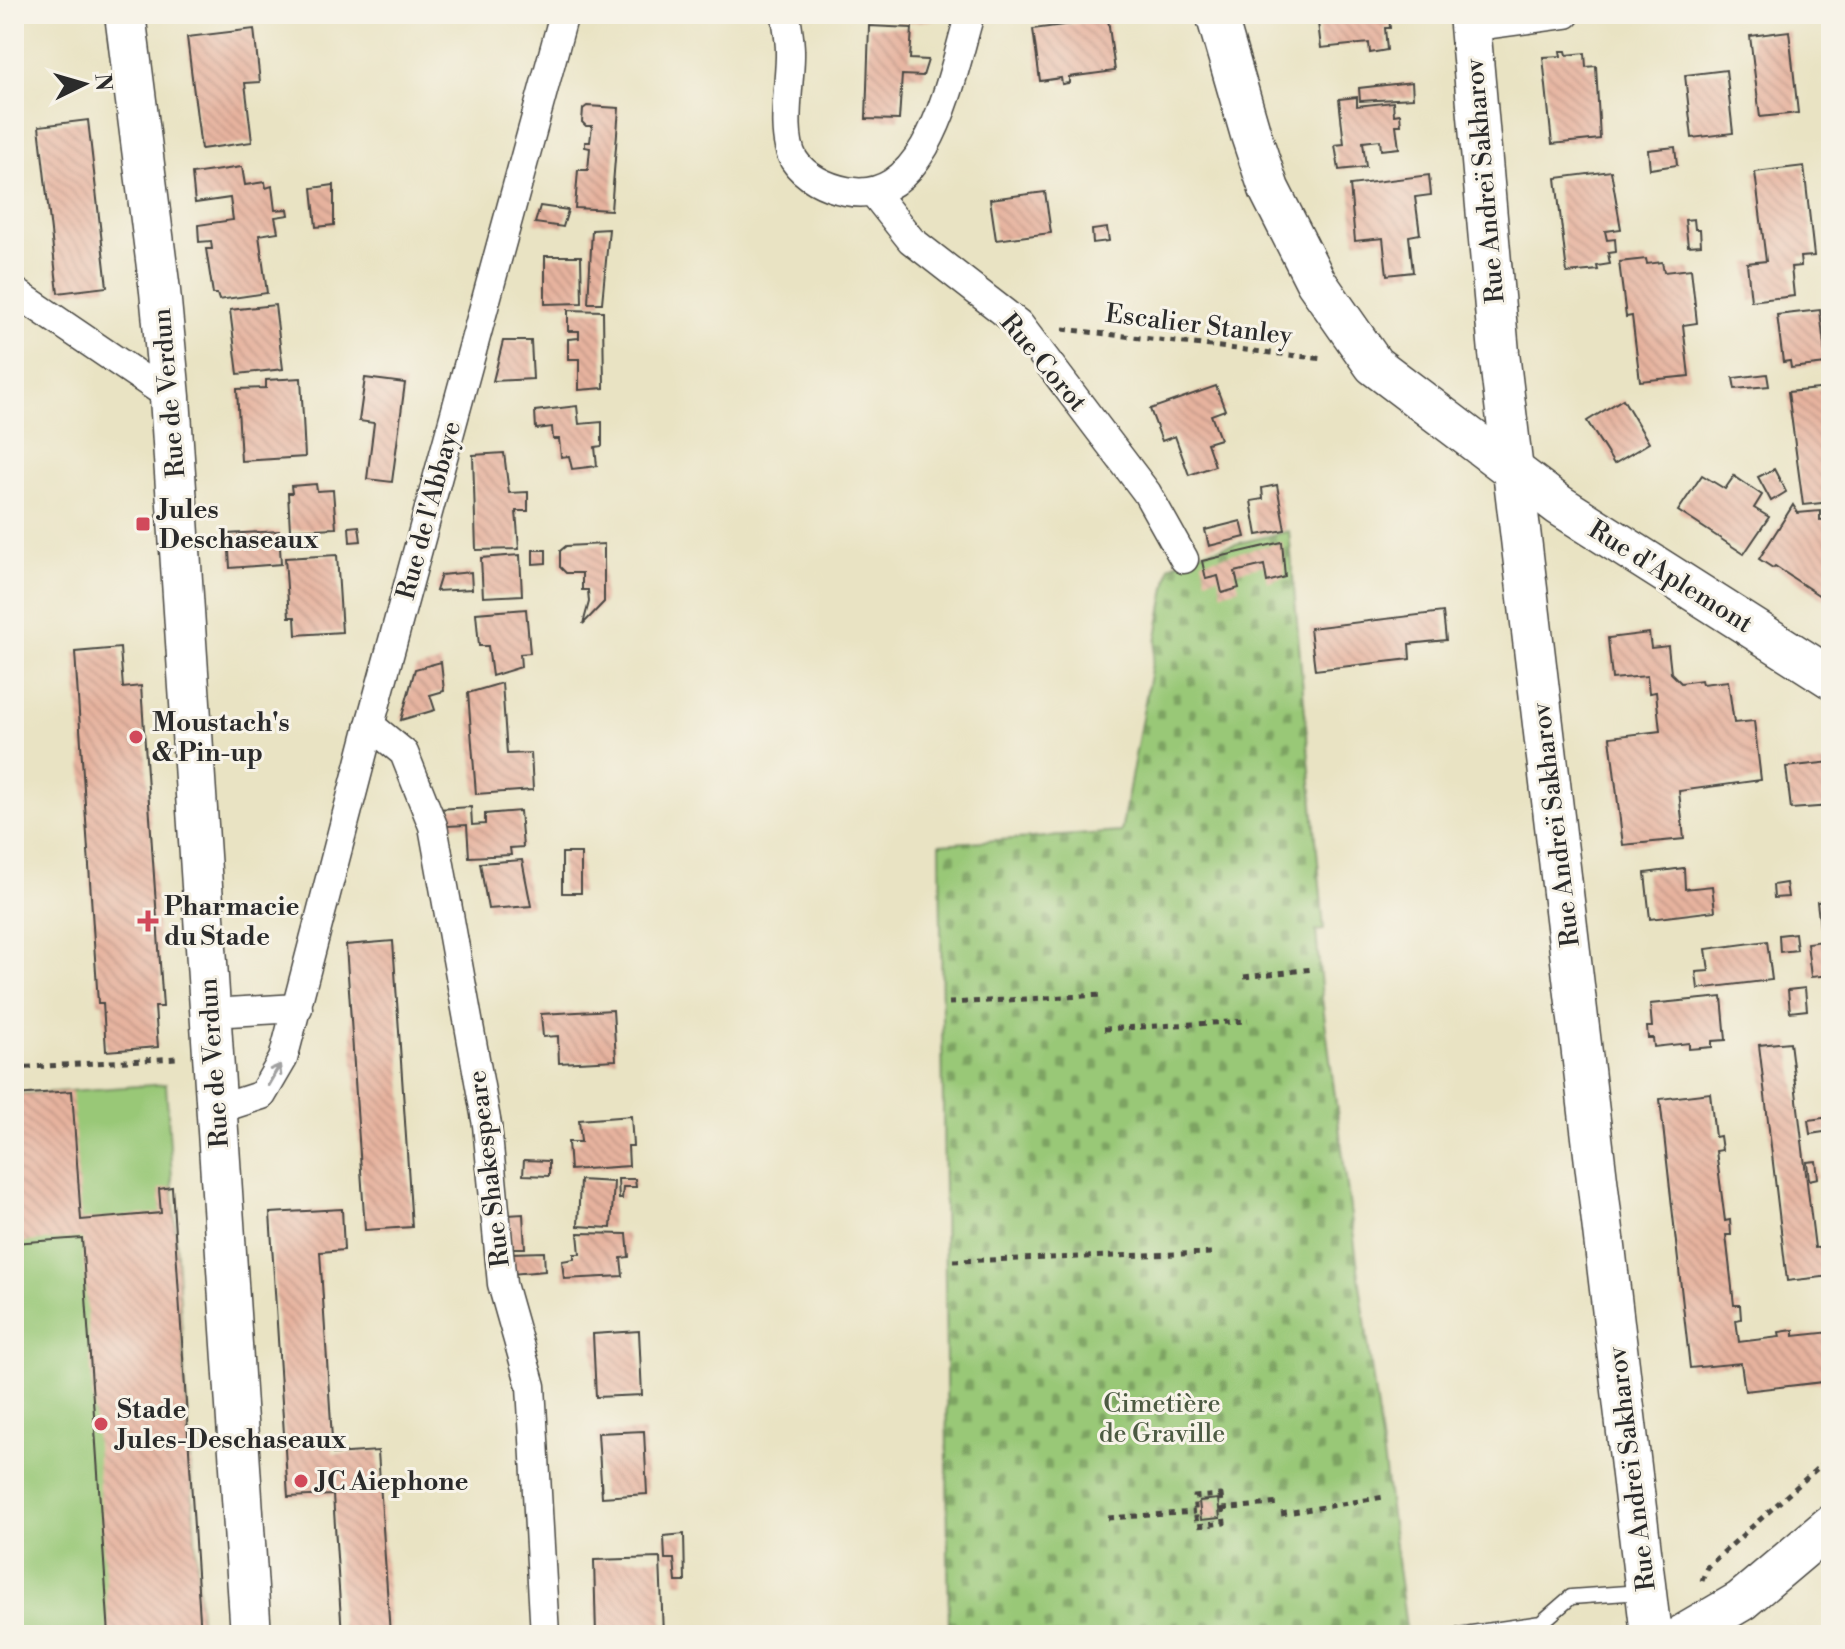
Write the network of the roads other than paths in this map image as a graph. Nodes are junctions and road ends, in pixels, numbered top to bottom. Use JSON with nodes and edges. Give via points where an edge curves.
{"nodes":[{"id":1,"x":125,"y":14,"type":"edge"},
{"id":2,"x":564,"y":14,"type":"edge"},
{"id":3,"x":786,"y":14,"type":"edge"},
{"id":4,"x":970,"y":14,"type":"edge"},
{"id":5,"x":1216,"y":14,"type":"edge"},
{"id":6,"x":1566,"y":14,"type":"edge"},
{"id":7,"x":1469,"y":20,"type":"edge"},
{"id":8,"x":873,"y":192,"type":"junction"},
{"id":9,"x":14,"y":291,"type":"edge"},
{"id":10,"x":170,"y":397,"type":"junction"},
{"id":11,"x":1513,"y":472,"type":"junction"},
{"id":12,"x":1184,"y":559,"type":"dead end"},
{"id":13,"x":1831,"y":678,"type":"edge"},
{"id":14,"x":370,"y":725,"type":"junction"},
{"id":15,"x":298,"y":1008,"type":"junction"},
{"id":16,"x":211,"y":1013,"type":"junction"},
{"id":17,"x":216,"y":1110,"type":"junction"},
{"id":18,"x":1831,"y":1525,"type":"edge"},
{"id":19,"x":1646,"y":1591,"type":"junction"},
{"id":20,"x":1674,"y":1634,"type":"edge"},
{"id":21,"x":251,"y":1635,"type":"edge"},
{"id":22,"x":545,"y":1635,"type":"edge"},
{"id":23,"x":1458,"y":1635,"type":"edge"}],
"edges":[{"from":1,"to":10,"type":"street","name":"Rue de Verdun"},
{"from":2,"to":14,"type":"street","name":"Rue de l'Abbaye"},
{"from":3,"to":8,"type":"street","via":[[787,126],[793,159],[812,178],[831,187]]},
{"from":4,"to":8,"type":"street","via":[[937,123],[917,160],[896,182]]},
{"from":5,"to":11,"type":"street","name":"Rue d'Aplemont","via":[[1269,189],[1316,282],[1374,365]]},
{"from":6,"to":7,"type":"street"},
{"from":7,"to":11,"type":"street","name":"Rue Andreï Sakharov"},
{"from":8,"to":12,"type":"street","name":"Rue Corot","via":[[911,240],[1019,324],[1147,493]]},
{"from":9,"to":10,"type":"street"},
{"from":10,"to":16,"type":"street","name":"Rue de Verdun"},
{"from":11,"to":13,"type":"street","name":"Rue d'Aplemont"},
{"from":11,"to":19,"type":"street","name":"Rue Andreï Sakharov"},
{"from":14,"to":15,"type":"street","name":"Rue de l'Abbaye"},
{"from":14,"to":22,"type":"street","name":"Rue Shakespeare","via":[[404,753],[433,826],[487,1125],[502,1284],[531,1386]]},
{"from":15,"to":16,"type":"street"},
{"from":17,"to":15,"type":"street","name":"Rue de l'Abbaye","one_way":true,"via":[[262,1095],[283,1059]]},
{"from":16,"to":17,"type":"street","name":"Rue de Verdun"},
{"from":17,"to":21,"type":"street","name":"Rue de Verdun"},
{"from":18,"to":20,"type":"street","via":[[1741,1601]]},
{"from":19,"to":20,"type":"street","name":"Rue Andreï Sakharov"},
{"from":19,"to":23,"type":"lane","via":[[1571,1597],[1541,1623]]}]}
